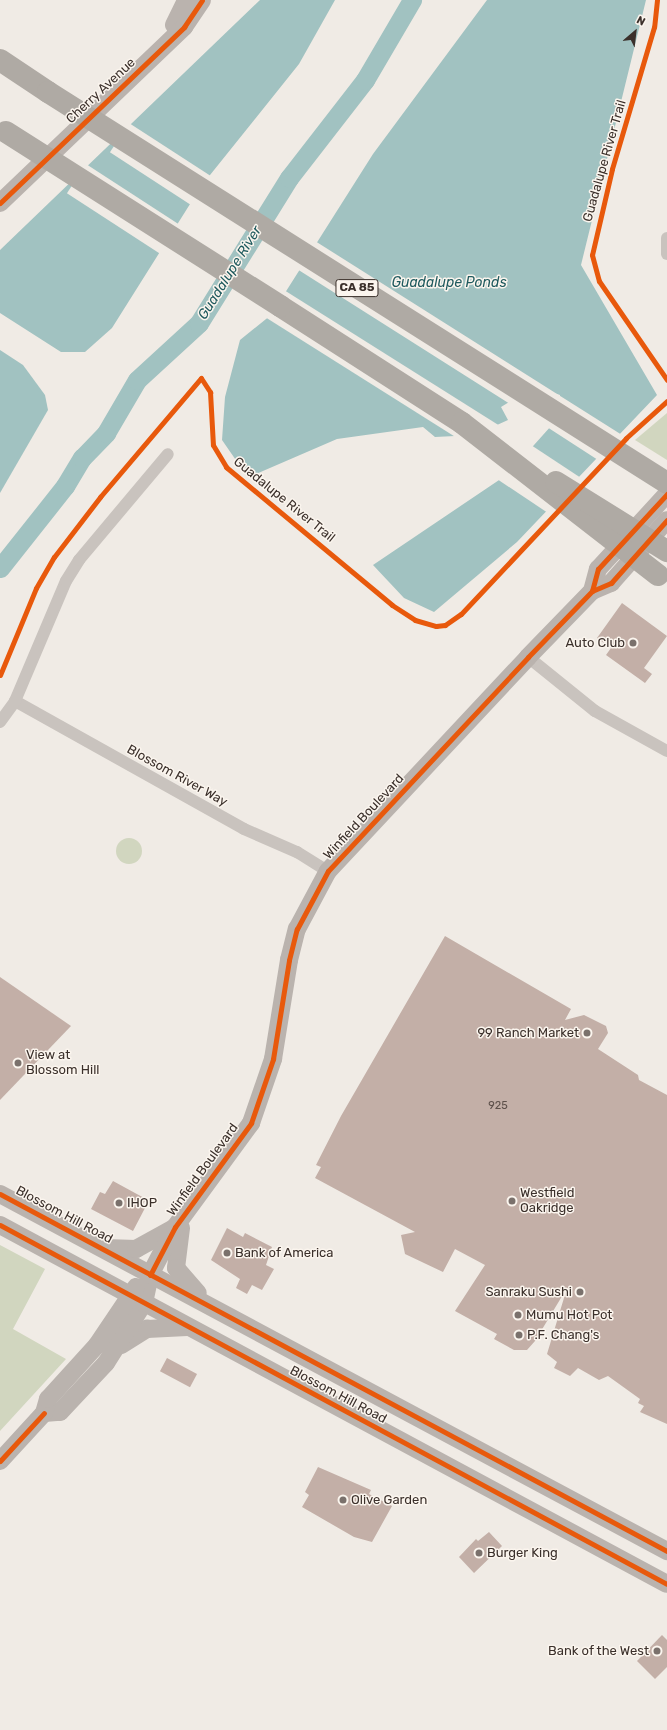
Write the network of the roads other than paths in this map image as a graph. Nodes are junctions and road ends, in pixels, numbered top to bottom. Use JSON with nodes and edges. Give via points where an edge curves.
{"nodes":[{"id":1,"x":186,"y":0,"type":"edge"},
{"id":2,"x":202,"y":0,"type":"edge"},
{"id":3,"x":172,"y":35,"type":"junction"},
{"id":4,"x":0,"y":60,"type":"edge"},
{"id":5,"x":3,"y":130,"type":"edge"},
{"id":6,"x":5,"y":198,"type":"edge"},
{"id":7,"x":667,"y":238,"type":"edge"},
{"id":8,"x":667,"y":254,"type":"edge"},
{"id":9,"x":462,"y":423,"type":"junction"},
{"id":10,"x":168,"y":454,"type":"dead end"},
{"id":11,"x":667,"y":483,"type":"edge"},
{"id":12,"x":667,"y":494,"type":"edge"},
{"id":13,"x":667,"y":520,"type":"edge"},
{"id":14,"x":667,"y":550,"type":"edge"},
{"id":15,"x":662,"y":578,"type":"edge"},
{"id":16,"x":592,"y":591,"type":"junction"},
{"id":17,"x":528,"y":657,"type":"junction"},
{"id":18,"x":15,"y":701,"type":"junction"},
{"id":19,"x":0,"y":722,"type":"edge"},
{"id":20,"x":667,"y":751,"type":"edge"},
{"id":21,"x":328,"y":871,"type":"junction"},
{"id":22,"x":0,"y":1194,"type":"edge"},
{"id":23,"x":180,"y":1220,"type":"junction"},
{"id":24,"x":0,"y":1225,"type":"edge"},
{"id":25,"x":104,"y":1248,"type":"junction"},
{"id":26,"x":150,"y":1275,"type":"junction"},
{"id":27,"x":128,"y":1294,"type":"junction"},
{"id":28,"x":144,"y":1303,"type":"junction"},
{"id":29,"x":215,"y":1308,"type":"junction"},
{"id":30,"x":187,"y":1327,"type":"junction"},
{"id":31,"x":116,"y":1349,"type":"junction"},
{"id":32,"x":44,"y":1413,"type":"junction"},
{"id":33,"x":0,"y":1461,"type":"edge"},
{"id":34,"x":667,"y":1551,"type":"edge"},
{"id":35,"x":667,"y":1584,"type":"edge"}],
"edges":[{"from":1,"to":3,"type":"street","name":"Cherry Avenue"},
{"from":2,"to":3,"type":"street","name":"Cherry Avenue","via":[[184,27]]},
{"from":3,"to":6,"type":"street","name":"Cherry Avenue"},
{"from":4,"to":11,"type":"highway","number":"CA 85","bridge":true},
{"from":5,"to":9,"type":"highway","bridge":true},
{"from":7,"to":8,"type":"street"},
{"from":9,"to":14,"type":"highway","bridge":true},
{"from":9,"to":15,"type":"highway","bridge":true},
{"from":10,"to":18,"type":"street","via":[[72,570]]},
{"from":12,"to":16,"type":"street","name":"Winfield Boulevard","via":[[598,569]]},
{"from":13,"to":16,"type":"street","name":"Winfield Boulevard","via":[[611,584]]},
{"from":16,"to":17,"type":"street","name":"Winfield Boulevard"},
{"from":17,"to":20,"type":"street","via":[[596,711]]},
{"from":17,"to":21,"type":"street","name":"Winfield Boulevard"},
{"from":18,"to":19,"type":"street"},
{"from":18,"to":21,"type":"street","name":"Blossom River Way","via":[[244,829],[297,852]]},
{"from":21,"to":23,"type":"street","name":"Winfield Boulevard","via":[[297,929],[264,1092],[239,1141]]},
{"from":22,"to":25,"type":"street","name":"Blossom Hill Road"},
{"from":23,"to":25,"type":"street","via":[[136,1249]]},
{"from":23,"to":26,"type":"street","name":"Winfield Boulevard"},
{"from":23,"to":29,"type":"street","via":[[176,1268]]},
{"from":24,"to":27,"type":"street","name":"Blossom Hill Road"},
{"from":25,"to":26,"type":"street","name":"Blossom Hill Road"},
{"from":26,"to":27,"type":"street","name":"Winfield Boulevard"},
{"from":26,"to":28,"type":"street","name":"Winfield Boulevard"},
{"from":26,"to":29,"type":"street","name":"Blossom Hill Road"},
{"from":27,"to":28,"type":"street","name":"Blossom Hill Road"},
{"from":27,"to":32,"type":"street","name":"Winfield Boulevard","via":[[97,1345],[48,1399]]},
{"from":28,"to":30,"type":"street","name":"Blossom Hill Road"},
{"from":28,"to":31,"type":"street","name":"Winfield Boulevard"},
{"from":29,"to":34,"type":"street","name":"Blossom Hill Road"},
{"from":30,"to":31,"type":"street","via":[[147,1329]]},
{"from":30,"to":35,"type":"street","name":"Blossom Hill Road"},
{"from":31,"to":32,"type":"street","name":"Winfield Boulevard","via":[[60,1412]]},
{"from":32,"to":33,"type":"street","name":"Winfield Boulevard"}]}
